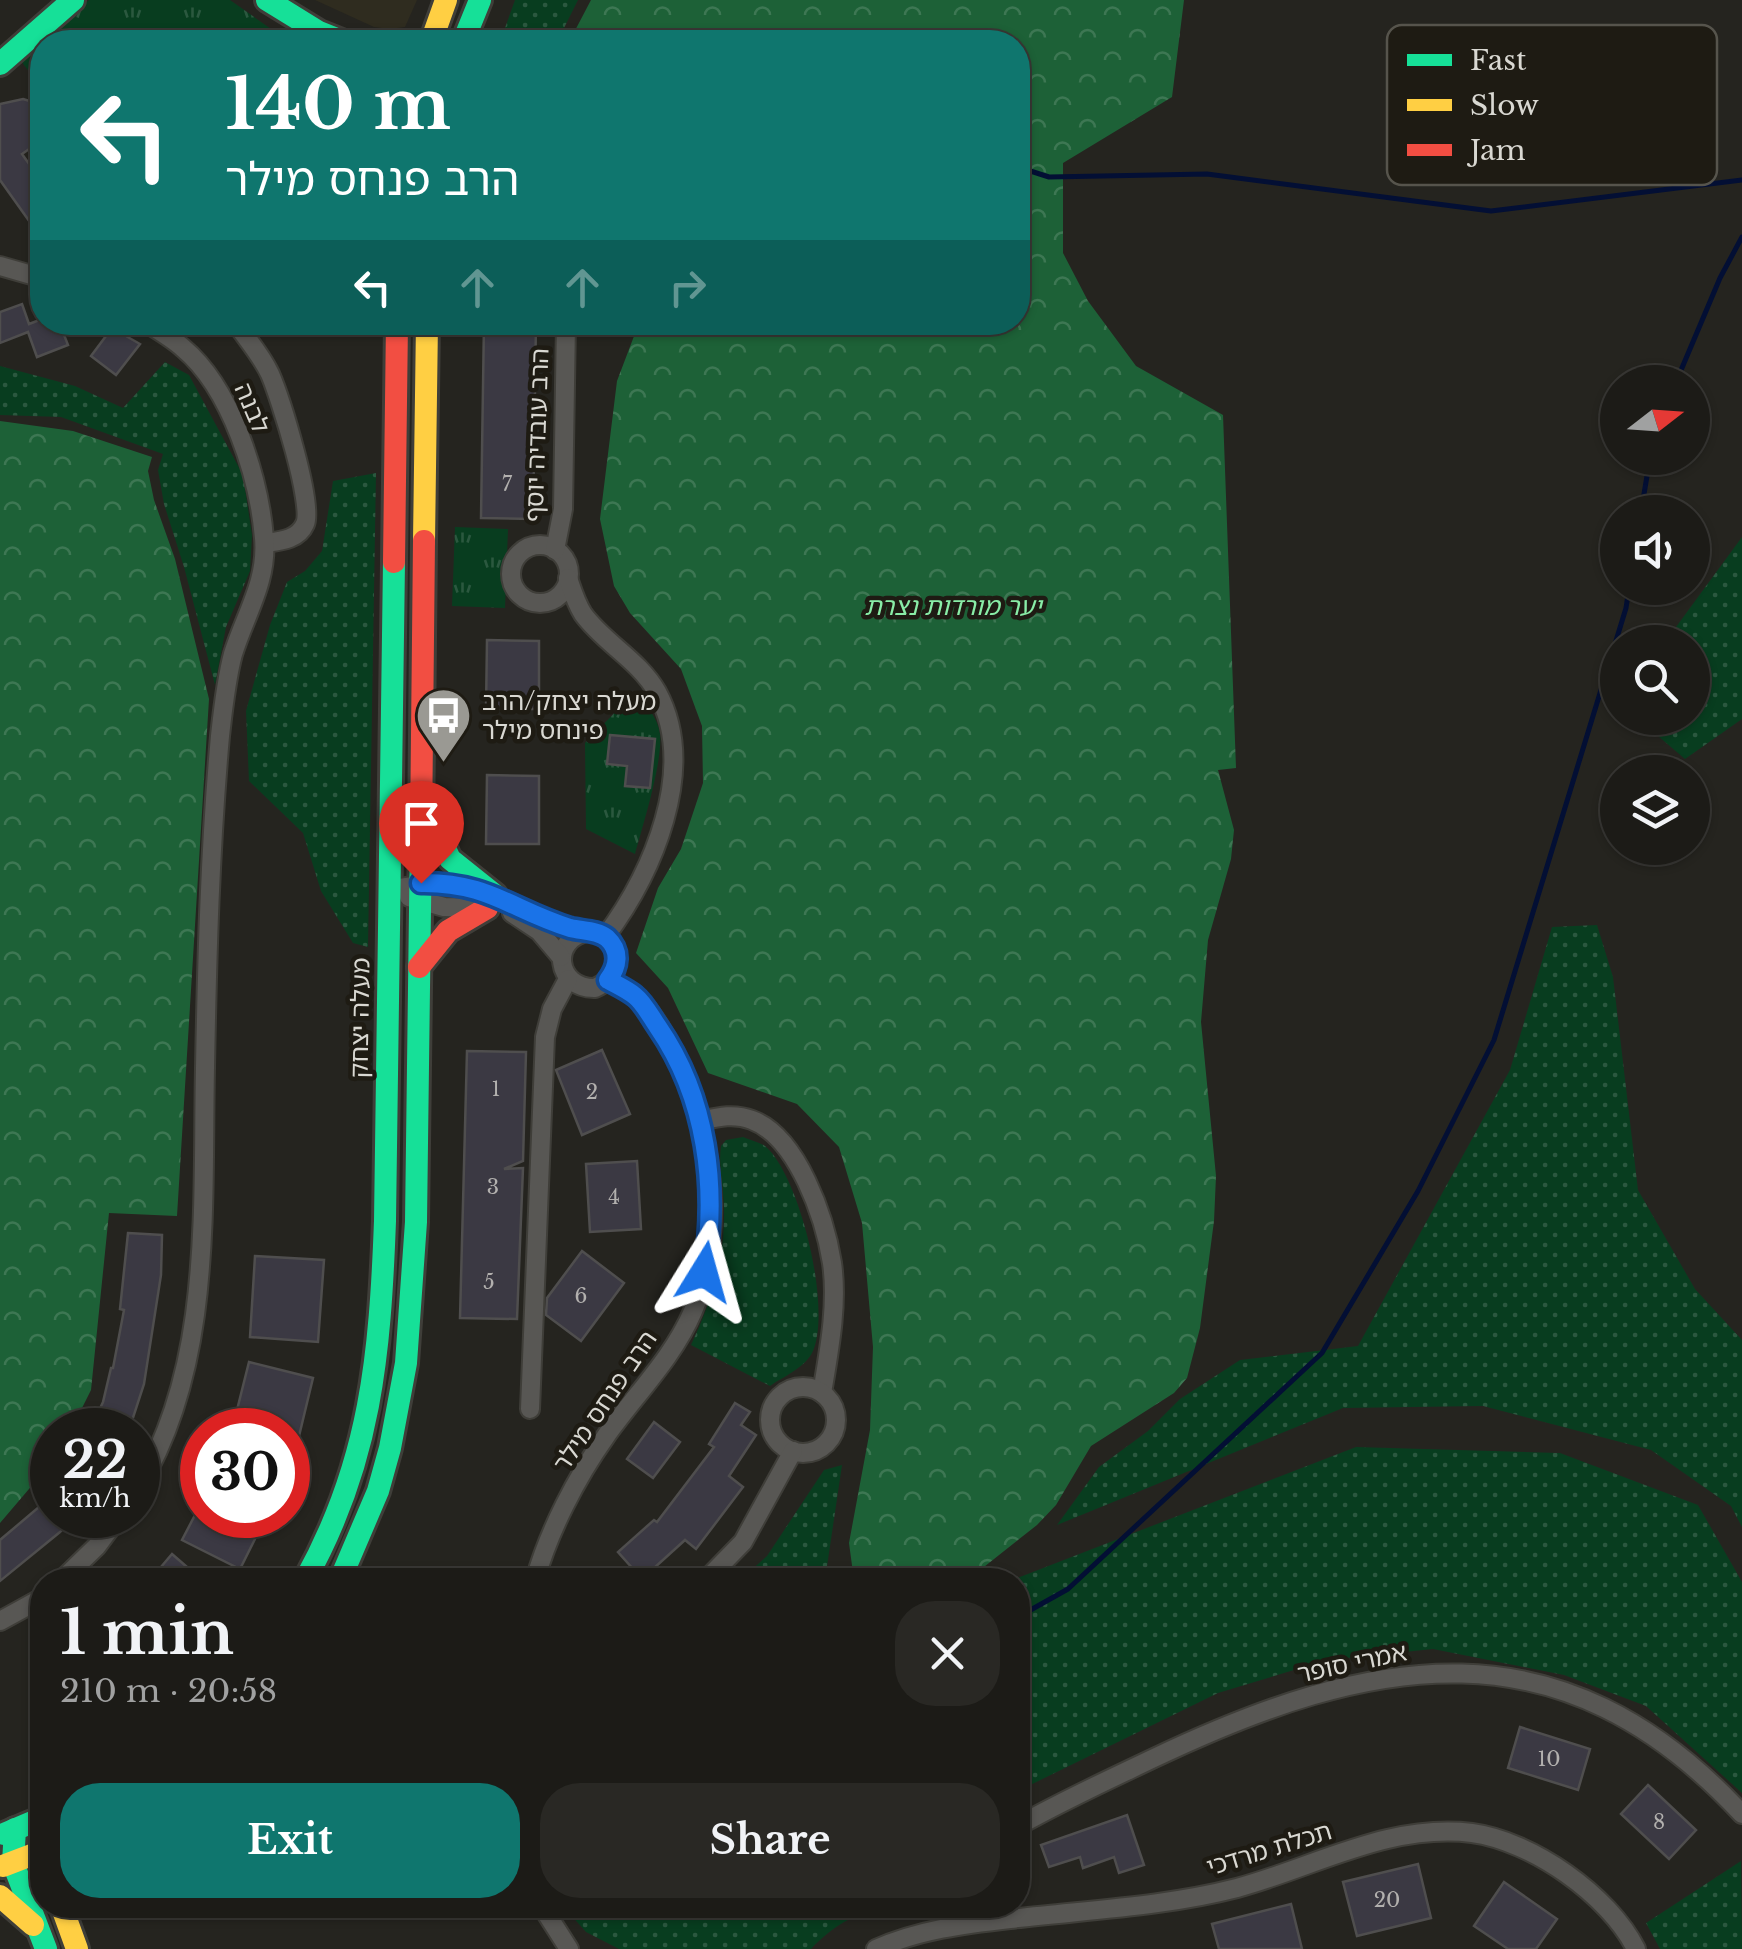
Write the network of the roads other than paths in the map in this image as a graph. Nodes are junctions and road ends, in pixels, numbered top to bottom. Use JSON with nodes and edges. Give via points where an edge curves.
{"nodes":[{"id":1,"x":73,"y":0,"type":"edge"},
{"id":2,"x":267,"y":0,"type":"edge"},
{"id":3,"x":446,"y":0,"type":"edge"},
{"id":4,"x":480,"y":0,"type":"edge"},
{"id":5,"x":39,"y":30,"type":"edge"},
{"id":6,"x":316,"y":30,"type":"edge"},
{"id":7,"x":435,"y":30,"type":"edge"},
{"id":8,"x":469,"y":30,"type":"edge"},
{"id":9,"x":30,"y":38,"type":"edge"},
{"id":10,"x":0,"y":64,"type":"edge"},
{"id":11,"x":0,"y":266,"type":"edge"},
{"id":12,"x":30,"y":275,"type":"edge"},
{"id":13,"x":164,"y":335,"type":"edge"},
{"id":14,"x":245,"y":335,"type":"edge"},
{"id":15,"x":397,"y":335,"type":"edge"},
{"id":16,"x":427,"y":335,"type":"edge"},
{"id":17,"x":566,"y":335,"type":"edge"},
{"id":18,"x":265,"y":543,"type":"junction"},
{"id":19,"x":555,"y":550,"type":"junction"},
{"id":20,"x":568,"y":578,"type":"junction"},
{"id":21,"x":543,"y":603,"type":"junction"},
{"id":22,"x":594,"y":626,"type":"junction"},
{"id":23,"x":421,"y":795,"type":"junction"},
{"id":24,"x":390,"y":890,"type":"junction"},
{"id":25,"x":420,"y":892,"type":"junction"},
{"id":26,"x":491,"y":902,"type":"junction"},
{"id":27,"x":597,"y":934,"type":"junction"},
{"id":28,"x":561,"y":956,"type":"junction"},
{"id":29,"x":419,"y":967,"type":"junction"},
{"id":30,"x":568,"y":979,"type":"junction"},
{"id":31,"x":608,"y":980,"type":"junction"},
{"id":32,"x":700,"y":1121,"type":"junction"},
{"id":33,"x":822,"y":1393,"type":"junction"},
{"id":34,"x":530,"y":1410,"type":"dead end"},
{"id":35,"x":160,"y":1447,"type":"edge"},
{"id":36,"x":793,"y":1451,"type":"junction"},
{"id":37,"x":103,"y":1538,"type":"edge"},
{"id":38,"x":74,"y":1568,"type":"edge"},
{"id":39,"x":311,"y":1568,"type":"edge"},
{"id":40,"x":346,"y":1568,"type":"edge"},
{"id":41,"x":540,"y":1568,"type":"edge"},
{"id":42,"x":717,"y":1568,"type":"edge"},
{"id":43,"x":30,"y":1605,"type":"edge"},
{"id":44,"x":0,"y":1622,"type":"edge"},
{"id":45,"x":1742,"y":1814,"type":"edge"},
{"id":46,"x":1030,"y":1820,"type":"edge"},
{"id":47,"x":8,"y":1832,"type":"edge"},
{"id":48,"x":30,"y":1846,"type":"edge"},
{"id":49,"x":7,"y":1865,"type":"edge"},
{"id":50,"x":0,"y":1896,"type":"edge"},
{"id":51,"x":1030,"y":1910,"type":"edge"},
{"id":52,"x":30,"y":1914,"type":"edge"},
{"id":53,"x":66,"y":1918,"type":"edge"},
{"id":54,"x":549,"y":1918,"type":"edge"},
{"id":55,"x":964,"y":1918,"type":"edge"},
{"id":56,"x":42,"y":1940,"type":"edge"},
{"id":57,"x":77,"y":1949,"type":"edge"},
{"id":58,"x":569,"y":1949,"type":"edge"},
{"id":59,"x":876,"y":1949,"type":"edge"},
{"id":60,"x":1636,"y":1949,"type":"edge"}],
"edges":[{"from":1,"to":5,"type":"street"},
{"from":2,"to":6,"type":"street"},
{"from":3,"to":7,"type":"street"},
{"from":4,"to":8,"type":"street"},
{"from":9,"to":10,"type":"street"},
{"from":11,"to":12,"type":"street"},
{"from":13,"to":18,"type":"street","name":"לבנה","via":[[216,386],[231,414]]},
{"from":14,"to":18,"type":"street","via":[[279,395],[308,510],[294,536]]},
{"from":15,"to":24,"type":"street","name":"מעלה יצחק"},
{"from":16,"to":23,"type":"street"},
{"from":17,"to":19,"type":"street","name":"הרב עובדיה יוסף","via":[[563,508]]},
{"from":18,"to":35,"type":"street","name":"לבנה","via":[[257,596],[233,655],[220,734],[208,907],[198,1294],[180,1390]]},
{"from":19,"to":20,"type":"street"},
{"from":19,"to":21,"type":"street","via":[[532,546],[512,565],[517,592]]},
{"from":20,"to":21,"type":"street","via":[[560,595]]},
{"from":20,"to":22,"type":"street"},
{"from":21,"to":22,"type":"street"},
{"from":22,"to":27,"type":"street","via":[[657,692],[673,776],[658,844],[630,904]]},
{"from":23,"to":25,"type":"street"},
{"from":23,"to":26,"type":"street","via":[[442,851]]},
{"from":24,"to":25,"type":"street"},
{"from":24,"to":39,"type":"street","name":"מעלה יצחק","via":[[376,1371],[344,1500]]},
{"from":25,"to":26,"type":"street","via":[[466,886]]},
{"from":25,"to":29,"type":"street"},
{"from":26,"to":27,"type":"street"},
{"from":26,"to":28,"type":"street","via":[[527,922]]},
{"from":26,"to":29,"type":"street","via":[[441,936]]},
{"from":27,"to":28,"type":"street","via":[[573,936]]},
{"from":27,"to":31,"type":"street","via":[[615,949],[616,968]]},
{"from":28,"to":30,"type":"street"},
{"from":29,"to":40,"type":"street","via":[[416,1222],[406,1375],[385,1474]]},
{"from":30,"to":31,"type":"street","via":[[585,988]]},
{"from":30,"to":34,"type":"street","via":[[544,1037]]},
{"from":31,"to":32,"type":"street","name":"הרב פנחס מילר","via":[[637,997],[665,1037]]},
{"from":32,"to":33,"type":"street","via":[[724,1115],[766,1126],[813,1196],[832,1266]]},
{"from":32,"to":41,"type":"street","name":"הרב פנחס מילר","via":[[711,1231],[693,1311],[604,1438]]},
{"from":33,"to":36,"type":"street","via":[[835,1411],[833,1434],[816,1450]]},
{"from":33,"to":36,"type":"street","via":[[793,1388],[774,1404],[771,1426]]},
{"from":36,"to":42,"type":"street","via":[[742,1542]]},
{"from":37,"to":38,"type":"street"},
{"from":43,"to":44,"type":"street"},
{"from":45,"to":46,"type":"street","name":"אמרי סופר","via":[[1669,1746],[1561,1689],[1490,1674],[1429,1673],[1371,1679],[1258,1712]]},
{"from":47,"to":48,"type":"street"},
{"from":47,"to":49,"type":"street"},
{"from":49,"to":52,"type":"street"},
{"from":50,"to":56,"type":"street"},
{"from":51,"to":60,"type":"street","name":"תכלת מרדכי","via":[[1190,1898],[1397,1835],[1475,1834],[1564,1871],[1596,1897]]},
{"from":53,"to":57,"type":"street"},
{"from":54,"to":58,"type":"street"},
{"from":55,"to":59,"type":"street","name":"תכלת מרדכי"}]}
